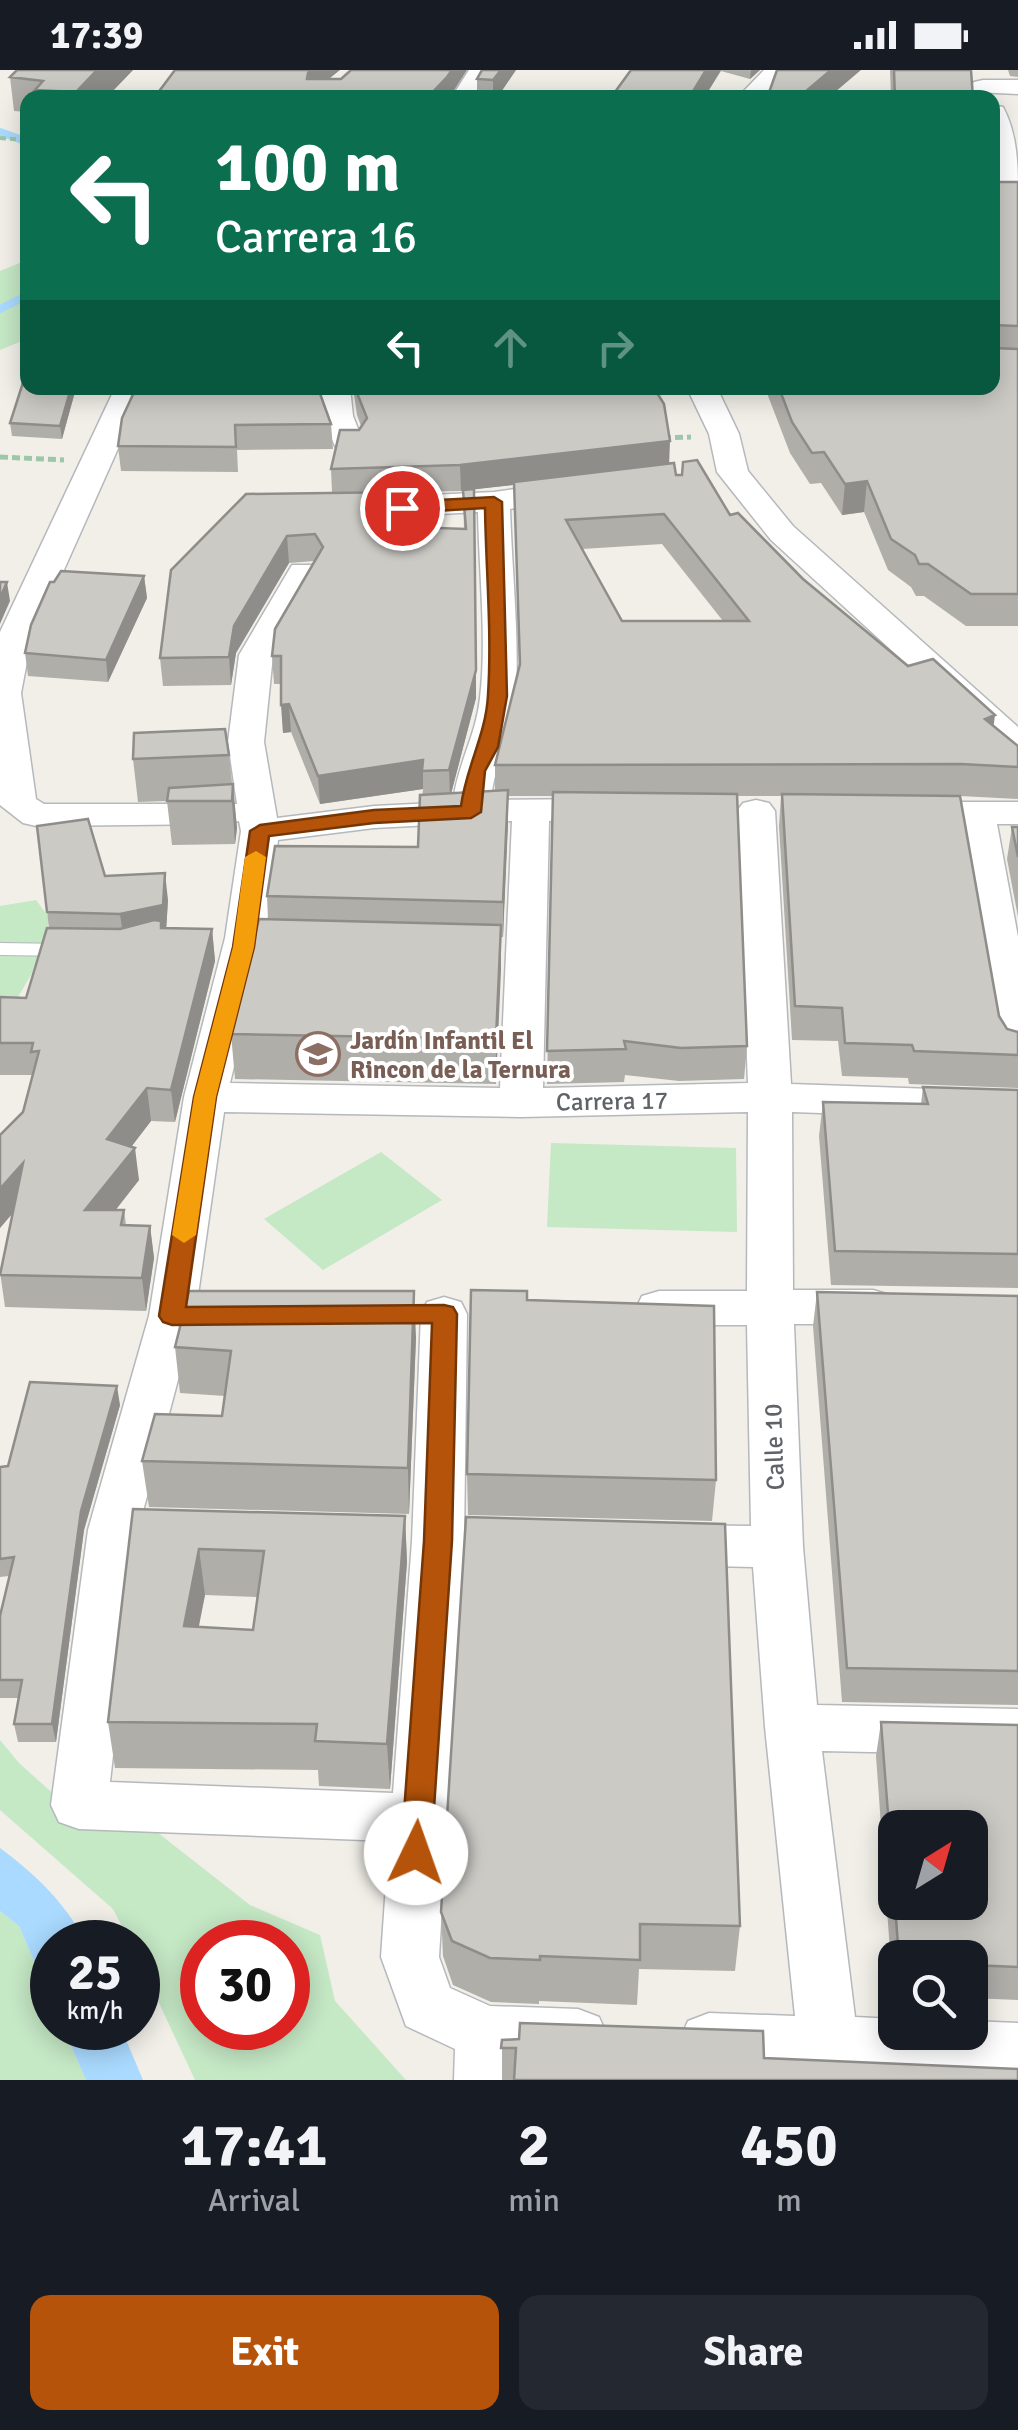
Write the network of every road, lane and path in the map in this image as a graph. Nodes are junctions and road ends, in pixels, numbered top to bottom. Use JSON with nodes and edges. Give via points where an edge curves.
{"nodes":[{"id":1,"x":778,"y":70,"type":"edge"},
{"id":2,"x":757,"y":90,"type":"edge"},
{"id":3,"x":1000,"y":135,"type":"edge"},
{"id":4,"x":1018,"y":186,"type":"edge"},
{"id":5,"x":127,"y":395,"type":"edge"},
{"id":6,"x":336,"y":395,"type":"edge"},
{"id":7,"x":705,"y":395,"type":"edge"},
{"id":8,"x":724,"y":434,"type":"junction"},
{"id":9,"x":658,"y":438,"type":"edge"},
{"id":10,"x":349,"y":444,"type":"edge"},
{"id":11,"x":0,"y":457,"type":"edge"},
{"id":12,"x":98,"y":461,"type":"junction"},
{"id":13,"x":733,"y":472,"type":"junction"},
{"id":14,"x":696,"y":476,"type":"edge"},
{"id":15,"x":596,"y":487,"type":"edge"},
{"id":16,"x":494,"y":502,"type":"junction"},
{"id":17,"x":310,"y":510,"type":"edge"},
{"id":18,"x":304,"y":572,"type":"edge"},
{"id":19,"x":1018,"y":746,"type":"edge"},
{"id":20,"x":531,"y":809,"type":"junction"},
{"id":21,"x":643,"y":810,"type":"edge"},
{"id":22,"x":756,"y":811,"type":"dead end"},
{"id":23,"x":471,"y":812,"type":"junction"},
{"id":24,"x":866,"y":813,"type":"edge"},
{"id":25,"x":1018,"y":813,"type":"edge"},
{"id":26,"x":976,"y":814,"type":"junction"},
{"id":27,"x":258,"y":821,"type":"junction"},
{"id":28,"x":0,"y":948,"type":"edge"},
{"id":29,"x":84,"y":950,"type":"edge"},
{"id":30,"x":1018,"y":1048,"type":"edge"},
{"id":31,"x":205,"y":1097,"type":"junction"},
{"id":32,"x":770,"y":1097,"type":"junction"},
{"id":33,"x":521,"y":1103,"type":"junction"},
{"id":34,"x":1018,"y":1106,"type":"edge"},
{"id":35,"x":770,"y":1305,"type":"junction"},
{"id":36,"x":922,"y":1308,"type":"edge"},
{"id":37,"x":616,"y":1309,"type":"edge"},
{"id":38,"x":444,"y":1314,"type":"dead end"},
{"id":39,"x":618,"y":1544,"type":"edge"},
{"id":40,"x":778,"y":1547,"type":"junction"},
{"id":41,"x":792,"y":1727,"type":"junction"},
{"id":42,"x":1018,"y":1732,"type":"edge"},
{"id":43,"x":418,"y":1818,"type":"junction"},
{"id":44,"x":1018,"y":2051,"type":"edge"},
{"id":45,"x":485,"y":2057,"type":"edge"},
{"id":46,"x":831,"y":2062,"type":"edge"}],
"edges":[{"from":1,"to":2,"type":"street"},
{"from":3,"to":4,"type":"street"},
{"from":5,"to":12,"type":"street"},
{"from":6,"to":10,"type":"street"},
{"from":7,"to":8,"type":"street"},
{"from":8,"to":9,"type":"path"},
{"from":8,"to":13,"type":"street"},
{"from":11,"to":12,"type":"path"},
{"from":12,"to":27,"type":"street","via":[[36,587],[4,674],[18,804],[36,815]]},
{"from":13,"to":14,"type":"street"},
{"from":13,"to":19,"type":"street","via":[[782,533]]},
{"from":15,"to":16,"type":"street"},
{"from":16,"to":17,"type":"street"},
{"from":16,"to":23,"type":"street","via":[[498,696],[488,747],[475,771]]},
{"from":18,"to":27,"type":"street","via":[[256,655],[246,742]]},
{"from":20,"to":21,"type":"street"},
{"from":20,"to":23,"type":"street"},
{"from":20,"to":33,"type":"street","via":[[506,954]]},
{"from":22,"to":32,"type":"street","name":"Calle 10"},
{"from":23,"to":27,"type":"street"},
{"from":24,"to":26,"type":"street"},
{"from":25,"to":26,"type":"street"},
{"from":26,"to":30,"type":"street"},
{"from":27,"to":31,"type":"street","via":[[247,947]]},
{"from":28,"to":29,"type":"lane"},
{"from":31,"to":33,"type":"street","name":"Carrera 17"},
{"from":31,"to":43,"type":"street","via":[[192,1316],[133,1530],[79,1806]]},
{"from":32,"to":33,"type":"street","name":"Carrera 17"},
{"from":32,"to":34,"type":"street","name":"Carrera 17"},
{"from":32,"to":35,"type":"street","name":"Calle 10"},
{"from":35,"to":36,"type":"street"},
{"from":35,"to":37,"type":"street"},
{"from":35,"to":40,"type":"street","name":"Calle 10"},
{"from":38,"to":43,"type":"street","via":[[439,1541]]},
{"from":39,"to":40,"type":"street"},
{"from":40,"to":41,"type":"street","name":"Calle 10"},
{"from":41,"to":42,"type":"street"},
{"from":41,"to":46,"type":"street","name":"Calle 10"},
{"from":43,"to":45,"type":"street","via":[[410,1957],[427,2006]]},
{"from":44,"to":46,"type":"street"},
{"from":45,"to":46,"type":"street","via":[[648,2039]]}]}
